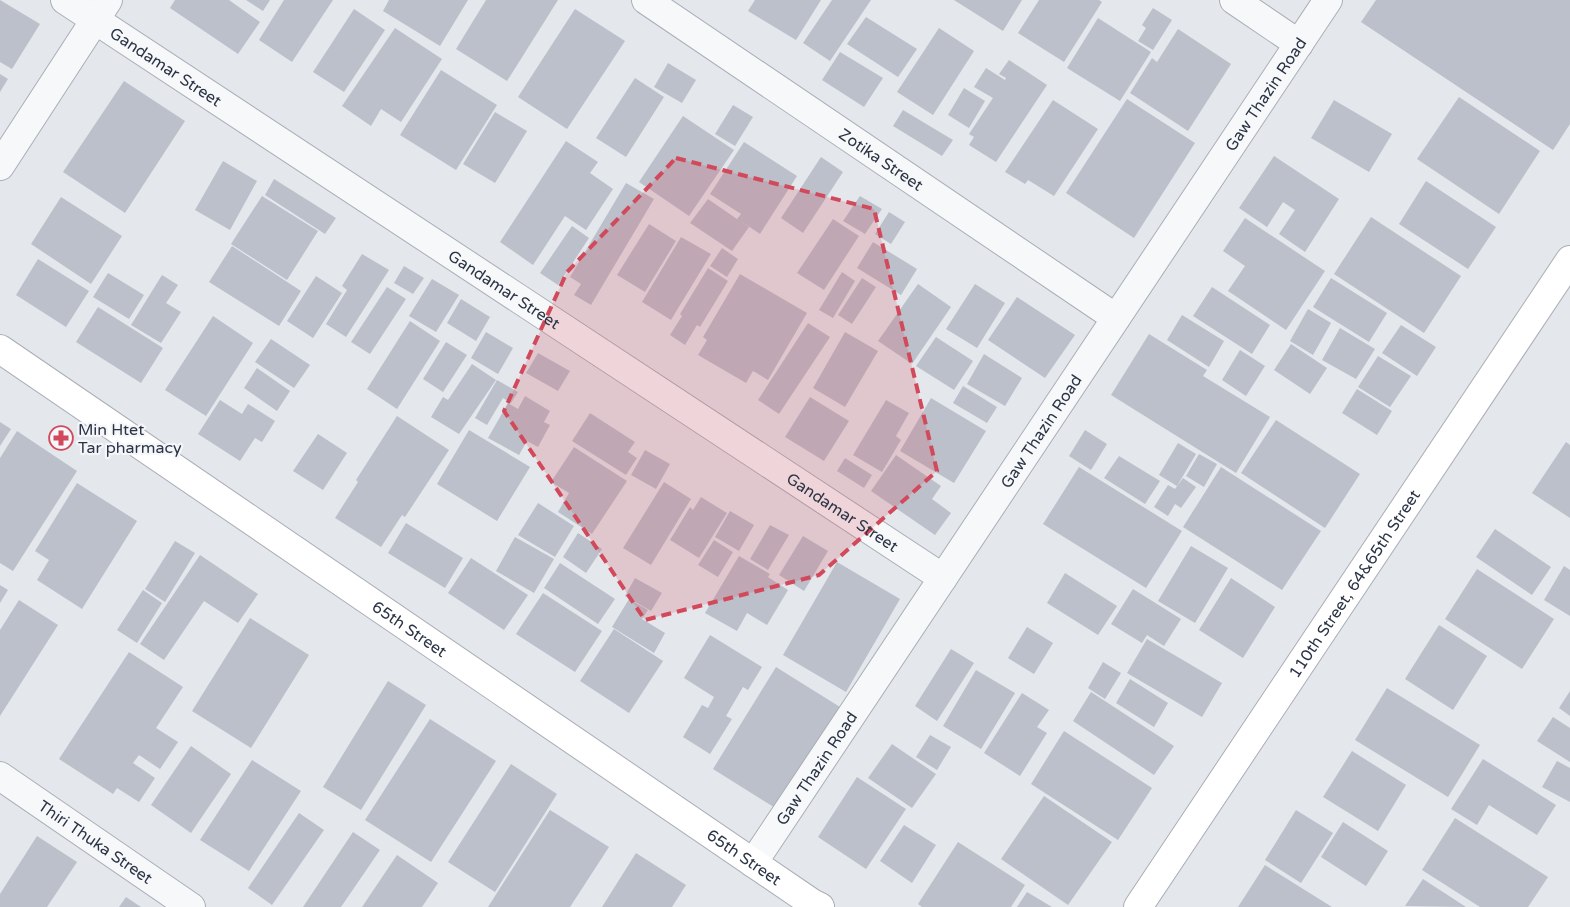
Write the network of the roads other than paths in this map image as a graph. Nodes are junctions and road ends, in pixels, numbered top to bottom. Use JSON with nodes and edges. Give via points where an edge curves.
{"nodes":[{"id":1,"x":65,"y":0,"type":"edge"},
{"id":2,"x":646,"y":0,"type":"edge"},
{"id":3,"x":1234,"y":0,"type":"edge"},
{"id":4,"x":1328,"y":0,"type":"edge"},
{"id":5,"x":102,"y":10,"type":"edge"},
{"id":6,"x":1299,"y":44,"type":"junction"},
{"id":7,"x":0,"y":166,"type":"edge"},
{"id":8,"x":1570,"y":260,"type":"edge"},
{"id":9,"x":1116,"y":318,"type":"junction"},
{"id":10,"x":0,"y":349,"type":"edge"},
{"id":11,"x":943,"y":578,"type":"junction"},
{"id":12,"x":0,"y":776,"type":"edge"},
{"id":13,"x":753,"y":863,"type":"junction"},
{"id":14,"x":191,"y":907,"type":"edge"},
{"id":15,"x":820,"y":907,"type":"edge"},
{"id":16,"x":1138,"y":907,"type":"edge"}],
"edges":[{"from":1,"to":5,"type":"street","name":"Gandamar Street"},
{"from":2,"to":9,"type":"street","name":"Zotika Street"},
{"from":3,"to":6,"type":"street"},
{"from":4,"to":6,"type":"street","name":"Gaw Thazin Road"},
{"from":5,"to":7,"type":"street"},
{"from":5,"to":11,"type":"street","name":"Gandamar Street"},
{"from":6,"to":9,"type":"street","name":"Gaw Thazin Road"},
{"from":8,"to":16,"type":"street","name":"110th Street, 64&65th Street"},
{"from":9,"to":11,"type":"street","name":"Gaw Thazin Road"},
{"from":10,"to":13,"type":"street","name":"65th Street"},
{"from":11,"to":13,"type":"street","name":"Gaw Thazin Road"},
{"from":12,"to":14,"type":"street","name":"Thiri Thuka Street"},
{"from":13,"to":15,"type":"street","name":"65th Street"}]}
